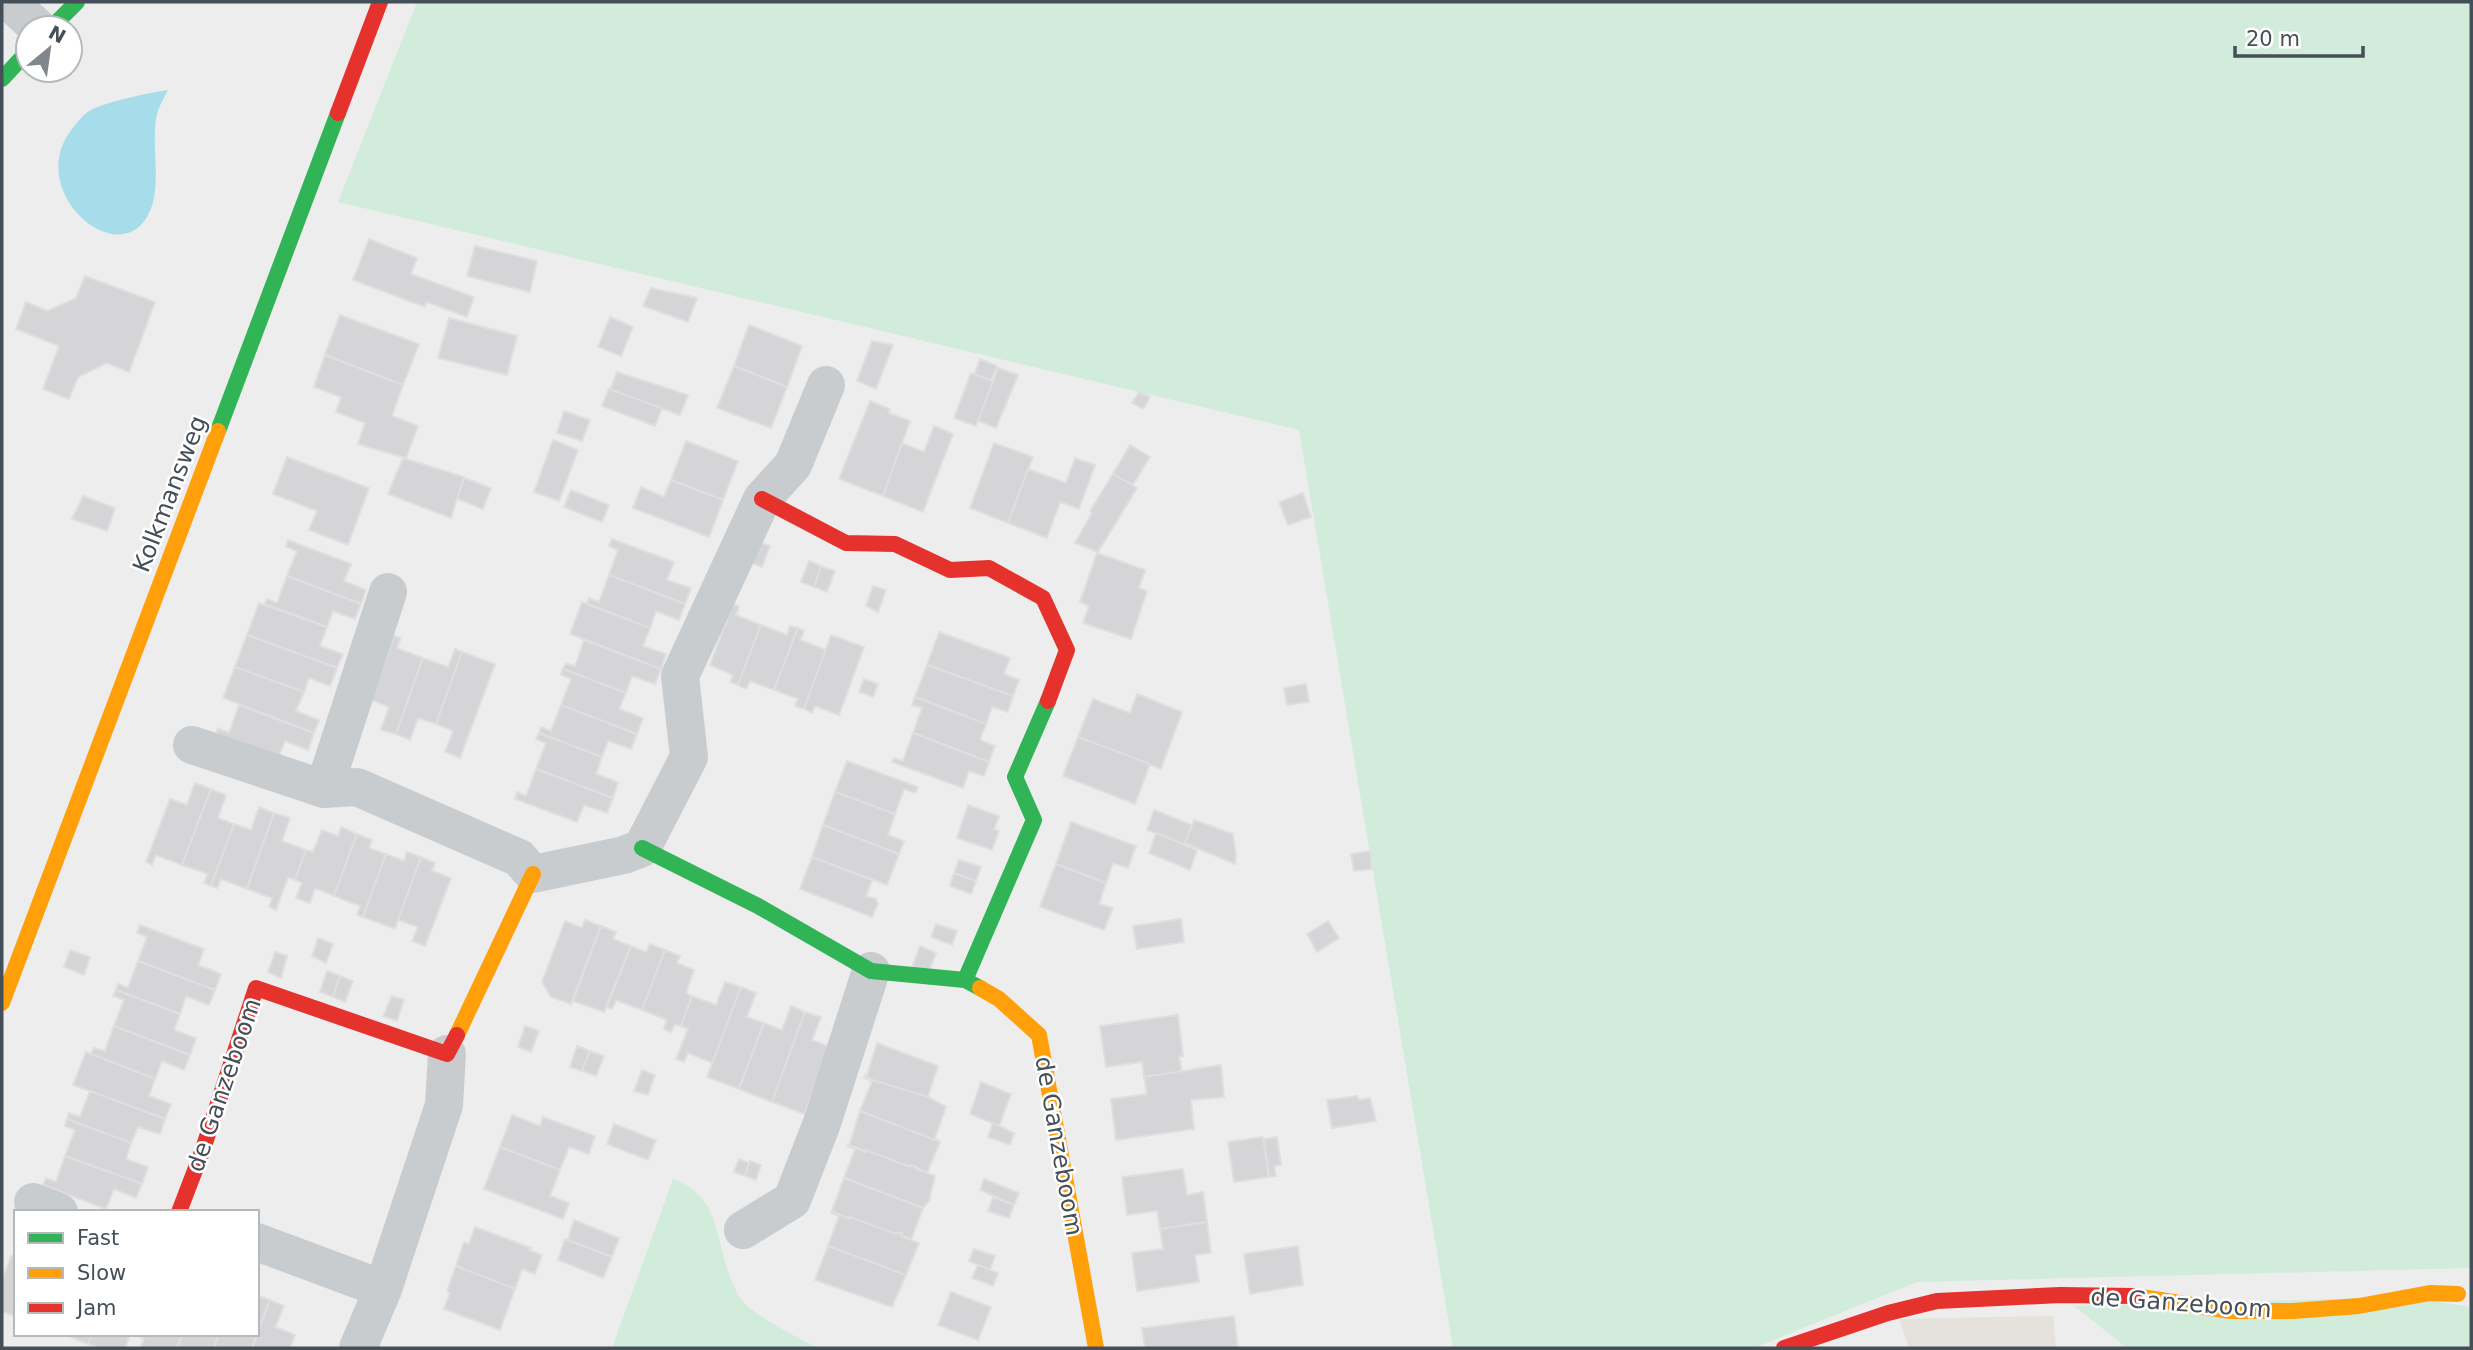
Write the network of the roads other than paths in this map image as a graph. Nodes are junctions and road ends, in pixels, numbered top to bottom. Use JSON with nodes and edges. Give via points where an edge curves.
{"nodes":[{"id":1,"x":10,"y":2,"type":"edge"},
{"id":2,"x":380,"y":2,"type":"edge"},
{"id":3,"x":23,"y":14,"type":"edge"},
{"id":4,"x":14,"y":66,"type":"edge"},
{"id":5,"x":2,"y":79,"type":"edge"},
{"id":6,"x":826,"y":385,"type":"dead end"},
{"id":7,"x":762,"y":499,"type":"junction"},
{"id":8,"x":387,"y":592,"type":"dead end"},
{"id":9,"x":192,"y":745,"type":"dead end"},
{"id":10,"x":324,"y":789,"type":"junction"},
{"id":11,"x":642,"y":848,"type":"junction"},
{"id":12,"x":533,"y":874,"type":"junction"},
{"id":13,"x":871,"y":971,"type":"junction"},
{"id":14,"x":965,"y":980,"type":"junction"},
{"id":15,"x":2,"y":1003,"type":"edge"},
{"id":16,"x":447,"y":1054,"type":"junction"},
{"id":17,"x":180,"y":1210,"type":"edge"},
{"id":18,"x":743,"y":1230,"type":"dead end"},
{"id":19,"x":259,"y":1243,"type":"edge"},
{"id":20,"x":383,"y":1289,"type":"junction"},
{"id":21,"x":2458,"y":1294,"type":"dead end"},
{"id":22,"x":358,"y":1348,"type":"edge"},
{"id":23,"x":1096,"y":1348,"type":"edge"},
{"id":24,"x":1784,"y":1348,"type":"edge"}],
"edges":[{"from":1,"to":3,"type":"street"},
{"from":2,"to":15,"type":"street","name":"Kolkmansweg"},
{"from":4,"to":5,"type":"street"},
{"from":6,"to":7,"type":"street","via":[[793,465]]},
{"from":7,"to":11,"type":"street","via":[[680,676],[689,757]]},
{"from":7,"to":14,"type":"street","via":[[846,543],[895,544],[950,570],[989,568],[1043,598],[1067,650],[1015,777],[1034,820]]},
{"from":8,"to":10,"type":"street"},
{"from":9,"to":10,"type":"street"},
{"from":10,"to":12,"type":"street","via":[[357,787],[519,858]]},
{"from":11,"to":12,"type":"street"},
{"from":11,"to":13,"type":"street","name":"de Ganzeboom","via":[[758,906]]},
{"from":12,"to":16,"type":"street"},
{"from":13,"to":14,"type":"street","name":"de Ganzeboom"},
{"from":13,"to":18,"type":"street","via":[[792,1200]]},
{"from":14,"to":23,"type":"street","name":"de Ganzeboom","via":[[999,999],[1039,1035]]},
{"from":16,"to":17,"type":"street","name":"de Ganzeboom","via":[[256,988]]},
{"from":16,"to":20,"type":"street","via":[[444,1105]]},
{"from":19,"to":20,"type":"street"},
{"from":20,"to":22,"type":"street"},
{"from":21,"to":24,"type":"street","name":"de Ganzeboom","via":[[2430,1293],[2359,1306],[2293,1311],[2230,1311],[2143,1296],[1937,1301]]}]}
